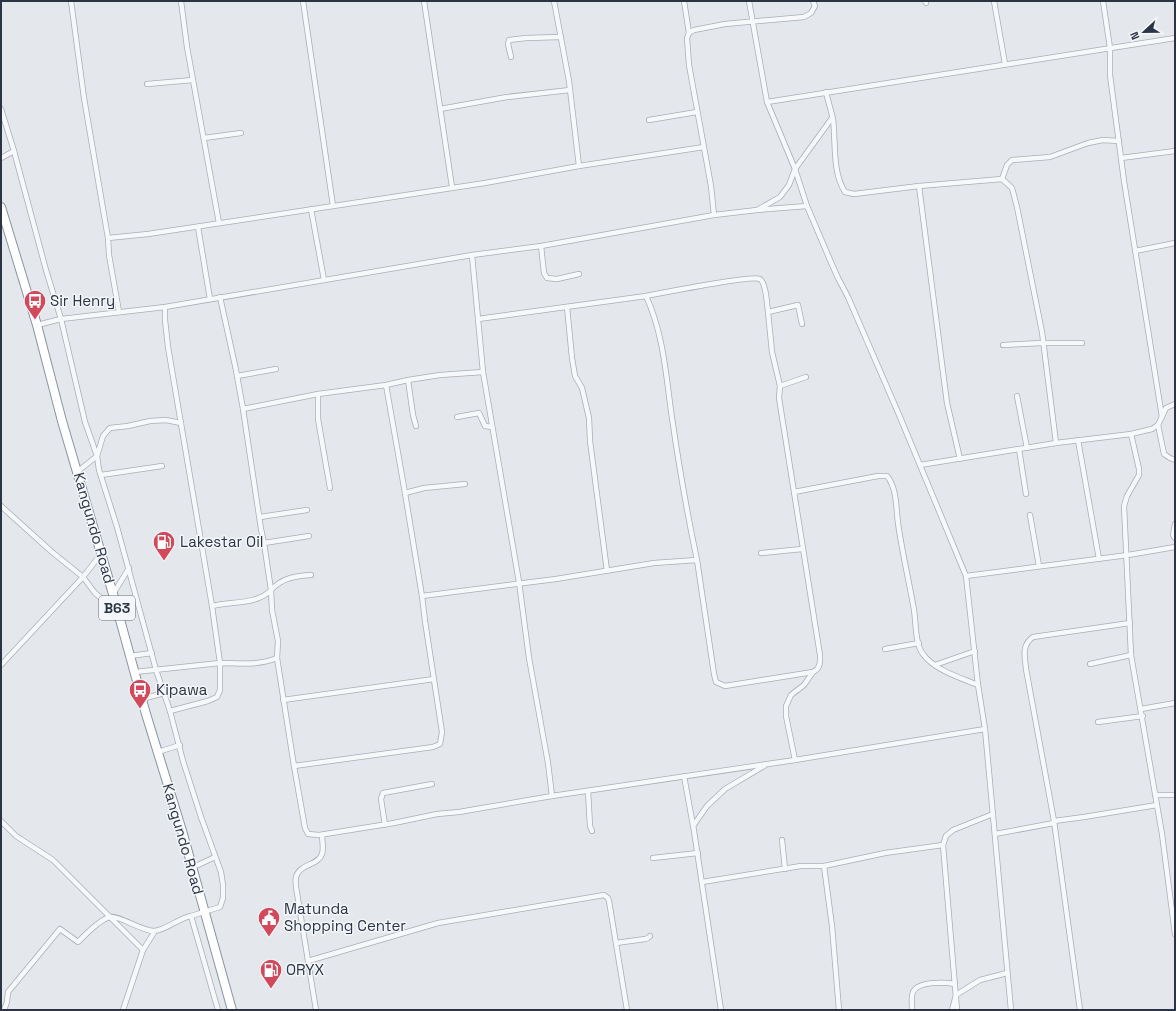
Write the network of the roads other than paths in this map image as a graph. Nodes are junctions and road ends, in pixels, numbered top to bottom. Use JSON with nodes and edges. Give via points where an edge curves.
{"nodes":[{"id":1,"x":70,"y":1,"type":"edge"},
{"id":2,"x":181,"y":1,"type":"edge"},
{"id":3,"x":304,"y":1,"type":"edge"},
{"id":4,"x":424,"y":1,"type":"edge"},
{"id":5,"x":554,"y":1,"type":"edge"},
{"id":6,"x":684,"y":1,"type":"edge"},
{"id":7,"x":749,"y":1,"type":"edge"},
{"id":8,"x":813,"y":1,"type":"edge"},
{"id":9,"x":994,"y":1,"type":"edge"},
{"id":10,"x":1103,"y":1,"type":"edge"},
{"id":11,"x":753,"y":21,"type":"junction"},
{"id":12,"x":688,"y":33,"type":"junction"},
{"id":13,"x":561,"y":37,"type":"junction"},
{"id":14,"x":1175,"y":38,"type":"edge"},
{"id":15,"x":1110,"y":48,"type":"junction"},
{"id":16,"x":511,"y":57,"type":"dead end"},
{"id":17,"x":1005,"y":64,"type":"junction"},
{"id":18,"x":193,"y":80,"type":"junction"},
{"id":19,"x":146,"y":84,"type":"dead end"},
{"id":20,"x":570,"y":90,"type":"junction"},
{"id":21,"x":826,"y":92,"type":"junction"},
{"id":22,"x":767,"y":102,"type":"junction"},
{"id":23,"x":1,"y":109,"type":"edge"},
{"id":24,"x":440,"y":109,"type":"junction"},
{"id":25,"x":697,"y":112,"type":"junction"},
{"id":26,"x":832,"y":118,"type":"junction"},
{"id":27,"x":649,"y":120,"type":"dead end"},
{"id":28,"x":241,"y":133,"type":"dead end"},
{"id":29,"x":204,"y":138,"type":"junction"},
{"id":30,"x":1119,"y":141,"type":"junction"},
{"id":31,"x":704,"y":147,"type":"junction"},
{"id":32,"x":14,"y":150,"type":"junction"},
{"id":33,"x":1175,"y":151,"type":"edge"},
{"id":34,"x":1,"y":158,"type":"edge"},
{"id":35,"x":1121,"y":158,"type":"junction"},
{"id":36,"x":579,"y":166,"type":"junction"},
{"id":37,"x":795,"y":169,"type":"junction"},
{"id":38,"x":1002,"y":179,"type":"junction"},
{"id":39,"x":920,"y":186,"type":"junction"},
{"id":40,"x":452,"y":188,"type":"junction"},
{"id":41,"x":334,"y":206,"type":"junction"},
{"id":42,"x":807,"y":206,"type":"junction"},
{"id":43,"x":1,"y":207,"type":"edge"},
{"id":44,"x":311,"y":209,"type":"junction"},
{"id":45,"x":757,"y":210,"type":"junction"},
{"id":46,"x":714,"y":215,"type":"junction"},
{"id":47,"x":219,"y":223,"type":"junction"},
{"id":48,"x":198,"y":226,"type":"junction"},
{"id":49,"x":108,"y":238,"type":"junction"},
{"id":50,"x":1175,"y":244,"type":"edge"},
{"id":51,"x":541,"y":246,"type":"junction"},
{"id":52,"x":1135,"y":251,"type":"junction"},
{"id":53,"x":472,"y":255,"type":"junction"},
{"id":54,"x":579,"y":274,"type":"dead end"},
{"id":55,"x":324,"y":280,"type":"junction"},
{"id":56,"x":646,"y":296,"type":"junction"},
{"id":57,"x":220,"y":297,"type":"junction"},
{"id":58,"x":210,"y":299,"type":"junction"},
{"id":59,"x":165,"y":307,"type":"junction"},
{"id":60,"x":567,"y":307,"type":"junction"},
{"id":61,"x":119,"y":312,"type":"junction"},
{"id":62,"x":768,"y":312,"type":"junction"},
{"id":63,"x":61,"y":319,"type":"junction"},
{"id":64,"x":478,"y":319,"type":"junction"},
{"id":65,"x":802,"y":324,"type":"dead end"},
{"id":66,"x":37,"y":325,"type":"junction"},
{"id":67,"x":1043,"y":343,"type":"junction"},
{"id":68,"x":1082,"y":343,"type":"dead end"},
{"id":69,"x":1003,"y":345,"type":"dead end"},
{"id":70,"x":276,"y":368,"type":"dead end"},
{"id":71,"x":484,"y":372,"type":"junction"},
{"id":72,"x":237,"y":376,"type":"junction"},
{"id":73,"x":806,"y":377,"type":"dead end"},
{"id":74,"x":408,"y":380,"type":"junction"},
{"id":75,"x":386,"y":384,"type":"junction"},
{"id":76,"x":780,"y":386,"type":"junction"},
{"id":77,"x":318,"y":394,"type":"junction"},
{"id":78,"x":1017,"y":396,"type":"dead end"},
{"id":79,"x":1175,"y":404,"type":"edge"},
{"id":80,"x":243,"y":409,"type":"junction"},
{"id":81,"x":457,"y":417,"type":"dead end"},
{"id":82,"x":1162,"y":417,"type":"junction"},
{"id":83,"x":181,"y":423,"type":"junction"},
{"id":84,"x":416,"y":426,"type":"dead end"},
{"id":85,"x":1158,"y":426,"type":"junction"},
{"id":86,"x":492,"y":427,"type":"junction"},
{"id":87,"x":1131,"y":434,"type":"junction"},
{"id":88,"x":1078,"y":440,"type":"junction"},
{"id":89,"x":1056,"y":443,"type":"junction"},
{"id":90,"x":1027,"y":448,"type":"junction"},
{"id":91,"x":1019,"y":449,"type":"junction"},
{"id":92,"x":97,"y":456,"type":"junction"},
{"id":93,"x":960,"y":459,"type":"junction"},
{"id":94,"x":1175,"y":460,"type":"edge"},
{"id":95,"x":920,"y":465,"type":"junction"},
{"id":96,"x":162,"y":466,"type":"dead end"},
{"id":97,"x":77,"y":472,"type":"junction"},
{"id":98,"x":101,"y":476,"type":"junction"},
{"id":99,"x":465,"y":484,"type":"dead end"},
{"id":100,"x":330,"y":488,"type":"dead end"},
{"id":101,"x":794,"y":492,"type":"junction"},
{"id":102,"x":405,"y":493,"type":"junction"},
{"id":103,"x":1026,"y":494,"type":"dead end"},
{"id":104,"x":1,"y":506,"type":"edge"},
{"id":105,"x":307,"y":510,"type":"dead end"},
{"id":106,"x":1030,"y":515,"type":"dead end"},
{"id":107,"x":260,"y":518,"type":"junction"},
{"id":108,"x":1175,"y":524,"type":"edge"},
{"id":109,"x":309,"y":536,"type":"dead end"},
{"id":110,"x":1175,"y":538,"type":"edge"},
{"id":111,"x":264,"y":543,"type":"junction"},
{"id":112,"x":1175,"y":547,"type":"edge"},
{"id":113,"x":802,"y":549,"type":"junction"},
{"id":114,"x":761,"y":553,"type":"dead end"},
{"id":115,"x":101,"y":554,"type":"junction"},
{"id":116,"x":1128,"y":555,"type":"junction"},
{"id":117,"x":1099,"y":559,"type":"junction"},
{"id":118,"x":696,"y":560,"type":"junction"},
{"id":119,"x":1039,"y":566,"type":"junction"},
{"id":120,"x":129,"y":568,"type":"junction"},
{"id":121,"x":607,"y":571,"type":"junction"},
{"id":122,"x":311,"y":575,"type":"dead end"},
{"id":123,"x":966,"y":576,"type":"junction"},
{"id":124,"x":83,"y":577,"type":"junction"},
{"id":125,"x":518,"y":582,"type":"junction"},
{"id":126,"x":271,"y":590,"type":"junction"},
{"id":127,"x":422,"y":596,"type":"junction"},
{"id":128,"x":114,"y":597,"type":"junction"},
{"id":129,"x":212,"y":606,"type":"junction"},
{"id":130,"x":1130,"y":623,"type":"junction"},
{"id":131,"x":919,"y":643,"type":"junction"},
{"id":132,"x":885,"y":649,"type":"dead end"},
{"id":133,"x":975,"y":651,"type":"junction"},
{"id":134,"x":152,"y":653,"type":"junction"},
{"id":135,"x":1131,"y":655,"type":"junction"},
{"id":136,"x":130,"y":656,"type":"junction"},
{"id":137,"x":277,"y":658,"type":"junction"},
{"id":138,"x":220,"y":663,"type":"junction"},
{"id":139,"x":1090,"y":664,"type":"dead end"},
{"id":140,"x":1,"y":665,"type":"edge"},
{"id":141,"x":935,"y":665,"type":"junction"},
{"id":142,"x":156,"y":670,"type":"junction"},
{"id":143,"x":135,"y":672,"type":"junction"},
{"id":144,"x":813,"y":672,"type":"junction"},
{"id":145,"x":434,"y":679,"type":"junction"},
{"id":146,"x":978,"y":685,"type":"junction"},
{"id":147,"x":164,"y":693,"type":"junction"},
{"id":148,"x":142,"y":699,"type":"junction"},
{"id":149,"x":283,"y":700,"type":"junction"},
{"id":150,"x":1175,"y":703,"type":"edge"},
{"id":151,"x":1141,"y":709,"type":"junction"},
{"id":152,"x":170,"y":711,"type":"junction"},
{"id":153,"x":1143,"y":716,"type":"junction"},
{"id":154,"x":1098,"y":722,"type":"dead end"},
{"id":155,"x":985,"y":729,"type":"junction"},
{"id":156,"x":180,"y":745,"type":"junction"},
{"id":157,"x":158,"y":752,"type":"junction"},
{"id":158,"x":795,"y":760,"type":"junction"},
{"id":159,"x":767,"y":764,"type":"junction"},
{"id":160,"x":294,"y":766,"type":"junction"},
{"id":161,"x":684,"y":776,"type":"junction"},
{"id":162,"x":432,"y":784,"type":"dead end"},
{"id":163,"x":588,"y":791,"type":"junction"},
{"id":164,"x":1155,"y":795,"type":"junction"},
{"id":165,"x":1175,"y":795,"type":"edge"},
{"id":166,"x":552,"y":796,"type":"junction"},
{"id":167,"x":1157,"y":805,"type":"junction"},
{"id":168,"x":993,"y":814,"type":"junction"},
{"id":169,"x":1,"y":821,"type":"edge"},
{"id":170,"x":1054,"y":822,"type":"junction"},
{"id":171,"x":385,"y":825,"type":"junction"},
{"id":172,"x":693,"y":826,"type":"junction"},
{"id":173,"x":592,"y":831,"type":"dead end"},
{"id":174,"x":995,"y":834,"type":"junction"},
{"id":175,"x":322,"y":835,"type":"junction"},
{"id":176,"x":782,"y":840,"type":"dead end"},
{"id":177,"x":943,"y":845,"type":"junction"},
{"id":178,"x":698,"y":853,"type":"junction"},
{"id":179,"x":216,"y":857,"type":"junction"},
{"id":180,"x":653,"y":858,"type":"dead end"},
{"id":181,"x":192,"y":866,"type":"junction"},
{"id":182,"x":824,"y":866,"type":"junction"},
{"id":183,"x":785,"y":869,"type":"junction"},
{"id":184,"x":702,"y":882,"type":"junction"},
{"id":185,"x":204,"y":912,"type":"junction"},
{"id":186,"x":191,"y":916,"type":"junction"},
{"id":187,"x":109,"y":917,"type":"junction"},
{"id":188,"x":155,"y":931,"type":"junction"},
{"id":189,"x":1175,"y":934,"type":"edge"},
{"id":190,"x":650,"y":936,"type":"dead end"},
{"id":191,"x":616,"y":942,"type":"junction"},
{"id":192,"x":143,"y":950,"type":"junction"},
{"id":193,"x":308,"y":961,"type":"junction"},
{"id":194,"x":1008,"y":973,"type":"junction"},
{"id":195,"x":955,"y":984,"type":"junction"},
{"id":196,"x":956,"y":995,"type":"junction"},
{"id":197,"x":912,"y":1008,"type":"dead end"},
{"id":198,"x":4,"y":1010,"type":"edge"},
{"id":199,"x":123,"y":1010,"type":"edge"},
{"id":200,"x":218,"y":1010,"type":"edge"},
{"id":201,"x":232,"y":1010,"type":"edge"},
{"id":202,"x":316,"y":1010,"type":"edge"},
{"id":203,"x":627,"y":1010,"type":"edge"},
{"id":204,"x":721,"y":1010,"type":"edge"},
{"id":205,"x":838,"y":1010,"type":"edge"},
{"id":206,"x":952,"y":1010,"type":"edge"},
{"id":207,"x":957,"y":1010,"type":"edge"},
{"id":208,"x":1011,"y":1010,"type":"edge"},
{"id":209,"x":1080,"y":1010,"type":"edge"}],
"edges":[{"from":1,"to":49,"type":"street"},
{"from":2,"to":18,"type":"street"},
{"from":3,"to":41,"type":"street"},
{"from":4,"to":24,"type":"street"},
{"from":5,"to":13,"type":"street"},
{"from":6,"to":12,"type":"street"},
{"from":7,"to":11,"type":"street"},
{"from":8,"to":11,"type":"street","via":[[815,6],[812,13],[804,17]]},
{"from":9,"to":17,"type":"street"},
{"from":10,"to":15,"type":"street"},
{"from":11,"to":12,"type":"street","via":[[725,24]]},
{"from":11,"to":22,"type":"street"},
{"from":12,"to":25,"type":"street","via":[[689,65]]},
{"from":13,"to":16,"type":"street","via":[[509,40]]},
{"from":13,"to":20,"type":"street"},
{"from":14,"to":15,"type":"street"},
{"from":15,"to":17,"type":"street"},
{"from":15,"to":30,"type":"street","via":[[1110,74]]},
{"from":17,"to":21,"type":"street"},
{"from":18,"to":19,"type":"street"},
{"from":18,"to":29,"type":"street"},
{"from":20,"to":24,"type":"street","via":[[507,97]]},
{"from":20,"to":36,"type":"street"},
{"from":21,"to":22,"type":"street"},
{"from":21,"to":26,"type":"street"},
{"from":22,"to":37,"type":"street"},
{"from":23,"to":32,"type":"street"},
{"from":24,"to":40,"type":"street"},
{"from":25,"to":27,"type":"street"},
{"from":25,"to":31,"type":"street"},
{"from":26,"to":37,"type":"street"},
{"from":26,"to":39,"type":"street","via":[[836,162],[845,192],[854,194]]},
{"from":28,"to":29,"type":"street"},
{"from":29,"to":47,"type":"street"},
{"from":30,"to":35,"type":"street"},
{"from":30,"to":38,"type":"street","via":[[1103,140],[1050,157],[1012,160],[1007,164]]},
{"from":31,"to":36,"type":"street"},
{"from":31,"to":46,"type":"street"},
{"from":32,"to":34,"type":"street"},
{"from":32,"to":63,"type":"street"},
{"from":33,"to":35,"type":"street"},
{"from":35,"to":52,"type":"street"},
{"from":36,"to":40,"type":"street"},
{"from":37,"to":42,"type":"street"},
{"from":37,"to":45,"type":"street","via":[[789,185],[780,197]]},
{"from":38,"to":39,"type":"street"},
{"from":38,"to":67,"type":"street","via":[[1012,188],[1017,207]]},
{"from":39,"to":93,"type":"street","via":[[947,403]]},
{"from":40,"to":41,"type":"street"},
{"from":41,"to":44,"type":"street"},
{"from":42,"to":45,"type":"street"},
{"from":42,"to":95,"type":"street"},
{"from":43,"to":66,"type":"highway","name":"Kangundo Road","number":"B63"},
{"from":44,"to":47,"type":"street"},
{"from":44,"to":55,"type":"street"},
{"from":45,"to":46,"type":"street"},
{"from":46,"to":51,"type":"street"},
{"from":47,"to":48,"type":"street"},
{"from":48,"to":49,"type":"street"},
{"from":48,"to":58,"type":"street"},
{"from":49,"to":61,"type":"street"},
{"from":50,"to":52,"type":"street"},
{"from":51,"to":53,"type":"street"},
{"from":51,"to":54,"type":"street","via":[[544,273],[548,278],[557,279]]},
{"from":52,"to":82,"type":"street"},
{"from":53,"to":55,"type":"street"},
{"from":53,"to":64,"type":"street"},
{"from":55,"to":57,"type":"street"},
{"from":56,"to":60,"type":"street"},
{"from":56,"to":62,"type":"street","via":[[724,282],[759,279],[764,285]]},
{"from":56,"to":118,"type":"street","via":[[660,334]]},
{"from":57,"to":58,"type":"street"},
{"from":57,"to":72,"type":"street"},
{"from":58,"to":59,"type":"street"},
{"from":59,"to":61,"type":"street"},
{"from":59,"to":83,"type":"street","via":[[168,347]]},
{"from":60,"to":64,"type":"street"},
{"from":60,"to":121,"type":"street","via":[[575,376],[582,388],[589,418]]},
{"from":61,"to":63,"type":"street"},
{"from":62,"to":65,"type":"street","via":[[798,304]]},
{"from":62,"to":76,"type":"street","via":[[772,352]]},
{"from":63,"to":66,"type":"street"},
{"from":63,"to":92,"type":"street","via":[[85,422]]},
{"from":64,"to":71,"type":"street"},
{"from":66,"to":97,"type":"highway","name":"Kangundo Road","number":"B63"},
{"from":67,"to":68,"type":"street"},
{"from":67,"to":69,"type":"street"},
{"from":67,"to":89,"type":"street"},
{"from":70,"to":72,"type":"street"},
{"from":71,"to":74,"type":"street"},
{"from":71,"to":86,"type":"street"},
{"from":72,"to":80,"type":"street"},
{"from":73,"to":76,"type":"street"},
{"from":74,"to":75,"type":"street"},
{"from":74,"to":84,"type":"street"},
{"from":75,"to":77,"type":"street"},
{"from":75,"to":102,"type":"street"},
{"from":76,"to":101,"type":"street"},
{"from":77,"to":80,"type":"street"},
{"from":77,"to":100,"type":"street","via":[[318,418]]},
{"from":78,"to":90,"type":"street"},
{"from":79,"to":82,"type":"street","via":[[1166,408]]},
{"from":80,"to":107,"type":"street"},
{"from":81,"to":86,"type":"street","via":[[479,413],[485,426]]},
{"from":82,"to":85,"type":"street"},
{"from":83,"to":92,"type":"street","via":[[166,420],[150,421],[110,428],[104,436]]},
{"from":83,"to":129,"type":"street"},
{"from":85,"to":87,"type":"street"},
{"from":85,"to":94,"type":"street","via":[[1164,454]]},
{"from":86,"to":125,"type":"street"},
{"from":87,"to":88,"type":"street"},
{"from":87,"to":116,"type":"street","via":[[1139,475],[1124,506]]},
{"from":88,"to":89,"type":"street"},
{"from":88,"to":117,"type":"street"},
{"from":89,"to":90,"type":"street"},
{"from":90,"to":91,"type":"street"},
{"from":91,"to":93,"type":"street"},
{"from":91,"to":103,"type":"street"},
{"from":92,"to":97,"type":"street"},
{"from":92,"to":98,"type":"street"},
{"from":93,"to":95,"type":"street"},
{"from":95,"to":123,"type":"street"},
{"from":96,"to":98,"type":"street"},
{"from":97,"to":115,"type":"highway","name":"Kangundo Road","number":"B63"},
{"from":98,"to":120,"type":"street"},
{"from":99,"to":102,"type":"street","via":[[424,488]]},
{"from":101,"to":113,"type":"street"},
{"from":101,"to":131,"type":"street","via":[[887,476],[891,481],[895,499]]},
{"from":102,"to":127,"type":"street"},
{"from":104,"to":124,"type":"street"},
{"from":105,"to":107,"type":"street"},
{"from":106,"to":119,"type":"street"},
{"from":107,"to":111,"type":"street"},
{"from":108,"to":110,"type":"street"},
{"from":109,"to":111,"type":"street"},
{"from":111,"to":126,"type":"street"},
{"from":112,"to":116,"type":"street"},
{"from":113,"to":114,"type":"street"},
{"from":113,"to":144,"type":"street","via":[[820,655],[820,666]]},
{"from":115,"to":124,"type":"street"},
{"from":115,"to":128,"type":"highway","name":"Kangundo Road","number":"B63"},
{"from":116,"to":117,"type":"street"},
{"from":116,"to":130,"type":"street"},
{"from":117,"to":119,"type":"street"},
{"from":118,"to":121,"type":"street"},
{"from":118,"to":144,"type":"street","via":[[716,682],[725,686],[736,685]]},
{"from":119,"to":123,"type":"street"},
{"from":120,"to":128,"type":"street"},
{"from":120,"to":134,"type":"street"},
{"from":121,"to":125,"type":"street"},
{"from":122,"to":126,"type":"street","via":[[283,580]]},
{"from":123,"to":133,"type":"street"},
{"from":124,"to":128,"type":"street","via":[[102,599]]},
{"from":124,"to":140,"type":"street"},
{"from":125,"to":127,"type":"street"},
{"from":125,"to":166,"type":"street"},
{"from":126,"to":129,"type":"street","via":[[260,598]]},
{"from":126,"to":137,"type":"street","via":[[278,641]]},
{"from":127,"to":145,"type":"street"},
{"from":128,"to":136,"type":"highway","name":"Kangundo Road","number":"B63"},
{"from":129,"to":138,"type":"street"},
{"from":130,"to":135,"type":"street"},
{"from":130,"to":170,"type":"street","via":[[1033,637],[1026,642],[1026,669]]},
{"from":131,"to":132,"type":"street"},
{"from":131,"to":141,"type":"street","via":[[922,653]]},
{"from":133,"to":141,"type":"street"},
{"from":133,"to":146,"type":"street"},
{"from":134,"to":136,"type":"street"},
{"from":134,"to":142,"type":"street"},
{"from":135,"to":139,"type":"street"},
{"from":135,"to":151,"type":"street"},
{"from":136,"to":143,"type":"highway","name":"Kangundo Road","number":"B63"},
{"from":137,"to":138,"type":"street","via":[[257,664]]},
{"from":137,"to":149,"type":"street"},
{"from":138,"to":142,"type":"street"},
{"from":138,"to":152,"type":"street","via":[[220,690],[217,697]]},
{"from":141,"to":146,"type":"street"},
{"from":142,"to":143,"type":"street"},
{"from":142,"to":147,"type":"street"},
{"from":143,"to":148,"type":"highway","name":"Kangundo Road","number":"B63"},
{"from":144,"to":158,"type":"street","via":[[804,685],[791,695],[786,706]]},
{"from":145,"to":149,"type":"street"},
{"from":145,"to":160,"type":"street","via":[[442,732],[440,744]]},
{"from":146,"to":155,"type":"street"},
{"from":147,"to":148,"type":"street"},
{"from":147,"to":152,"type":"street"},
{"from":148,"to":157,"type":"highway","name":"Kangundo Road","number":"B63"},
{"from":149,"to":160,"type":"street"},
{"from":150,"to":151,"type":"street"},
{"from":151,"to":153,"type":"street"},
{"from":152,"to":156,"type":"street"},
{"from":153,"to":154,"type":"street"},
{"from":153,"to":164,"type":"street"},
{"from":155,"to":158,"type":"street"},
{"from":155,"to":168,"type":"street"},
{"from":156,"to":157,"type":"street"},
{"from":156,"to":179,"type":"street","via":[[201,817]]},
{"from":157,"to":181,"type":"highway","name":"Kangundo Road","number":"B63"},
{"from":158,"to":159,"type":"street"},
{"from":159,"to":161,"type":"street"},
{"from":159,"to":172,"type":"street","via":[[725,789],[707,806]]},
{"from":160,"to":175,"type":"street","via":[[305,828],[308,834]]},
{"from":161,"to":163,"type":"street"},
{"from":161,"to":172,"type":"street"},
{"from":162,"to":171,"type":"street","via":[[383,793],[381,799]]},
{"from":163,"to":166,"type":"street"},
{"from":163,"to":173,"type":"street"},
{"from":164,"to":165,"type":"street"},
{"from":164,"to":167,"type":"street"},
{"from":166,"to":171,"type":"street"},
{"from":167,"to":170,"type":"street"},
{"from":167,"to":189,"type":"street"},
{"from":168,"to":174,"type":"street"},
{"from":168,"to":177,"type":"street","via":[[954,830],[946,836]]},
{"from":169,"to":187,"type":"street","via":[[16,836],[53,860]]},
{"from":170,"to":174,"type":"street"},
{"from":170,"to":209,"type":"street"},
{"from":171,"to":175,"type":"street"},
{"from":172,"to":178,"type":"street"},
{"from":174,"to":194,"type":"street"},
{"from":175,"to":193,"type":"street","via":[[323,853],[320,858],[299,871],[296,878]]},
{"from":176,"to":183,"type":"street"},
{"from":177,"to":182,"type":"street","via":[[885,853]]},
{"from":177,"to":195,"type":"street"},
{"from":178,"to":180,"type":"street"},
{"from":178,"to":184,"type":"street"},
{"from":179,"to":181,"type":"street"},
{"from":179,"to":185,"type":"street","via":[[223,878],[222,904],[214,910]]},
{"from":181,"to":185,"type":"highway","name":"Kangundo Road","number":"B63"},
{"from":182,"to":183,"type":"street"},
{"from":182,"to":205,"type":"street","via":[[832,926]]},
{"from":183,"to":184,"type":"street"},
{"from":184,"to":204,"type":"street"},
{"from":185,"to":186,"type":"street"},
{"from":185,"to":201,"type":"highway","name":"Kangundo Road","number":"B63"},
{"from":186,"to":188,"type":"street"},
{"from":186,"to":200,"type":"street"},
{"from":187,"to":188,"type":"street"},
{"from":187,"to":192,"type":"street"},
{"from":187,"to":198,"type":"street","via":[[78,942],[60,929],[8,992]]},
{"from":188,"to":192,"type":"street"},
{"from":190,"to":191,"type":"street","via":[[645,939]]},
{"from":191,"to":193,"type":"street","via":[[609,901],[604,895],[438,923]]},
{"from":191,"to":203,"type":"street"},
{"from":192,"to":199,"type":"street"},
{"from":193,"to":202,"type":"street"},
{"from":194,"to":196,"type":"street","via":[[980,980]]},
{"from":194,"to":208,"type":"street"},
{"from":195,"to":196,"type":"street"},
{"from":195,"to":197,"type":"street","via":[[934,982],[916,988]]},
{"from":196,"to":206,"type":"street"},
{"from":196,"to":207,"type":"street"}]}
